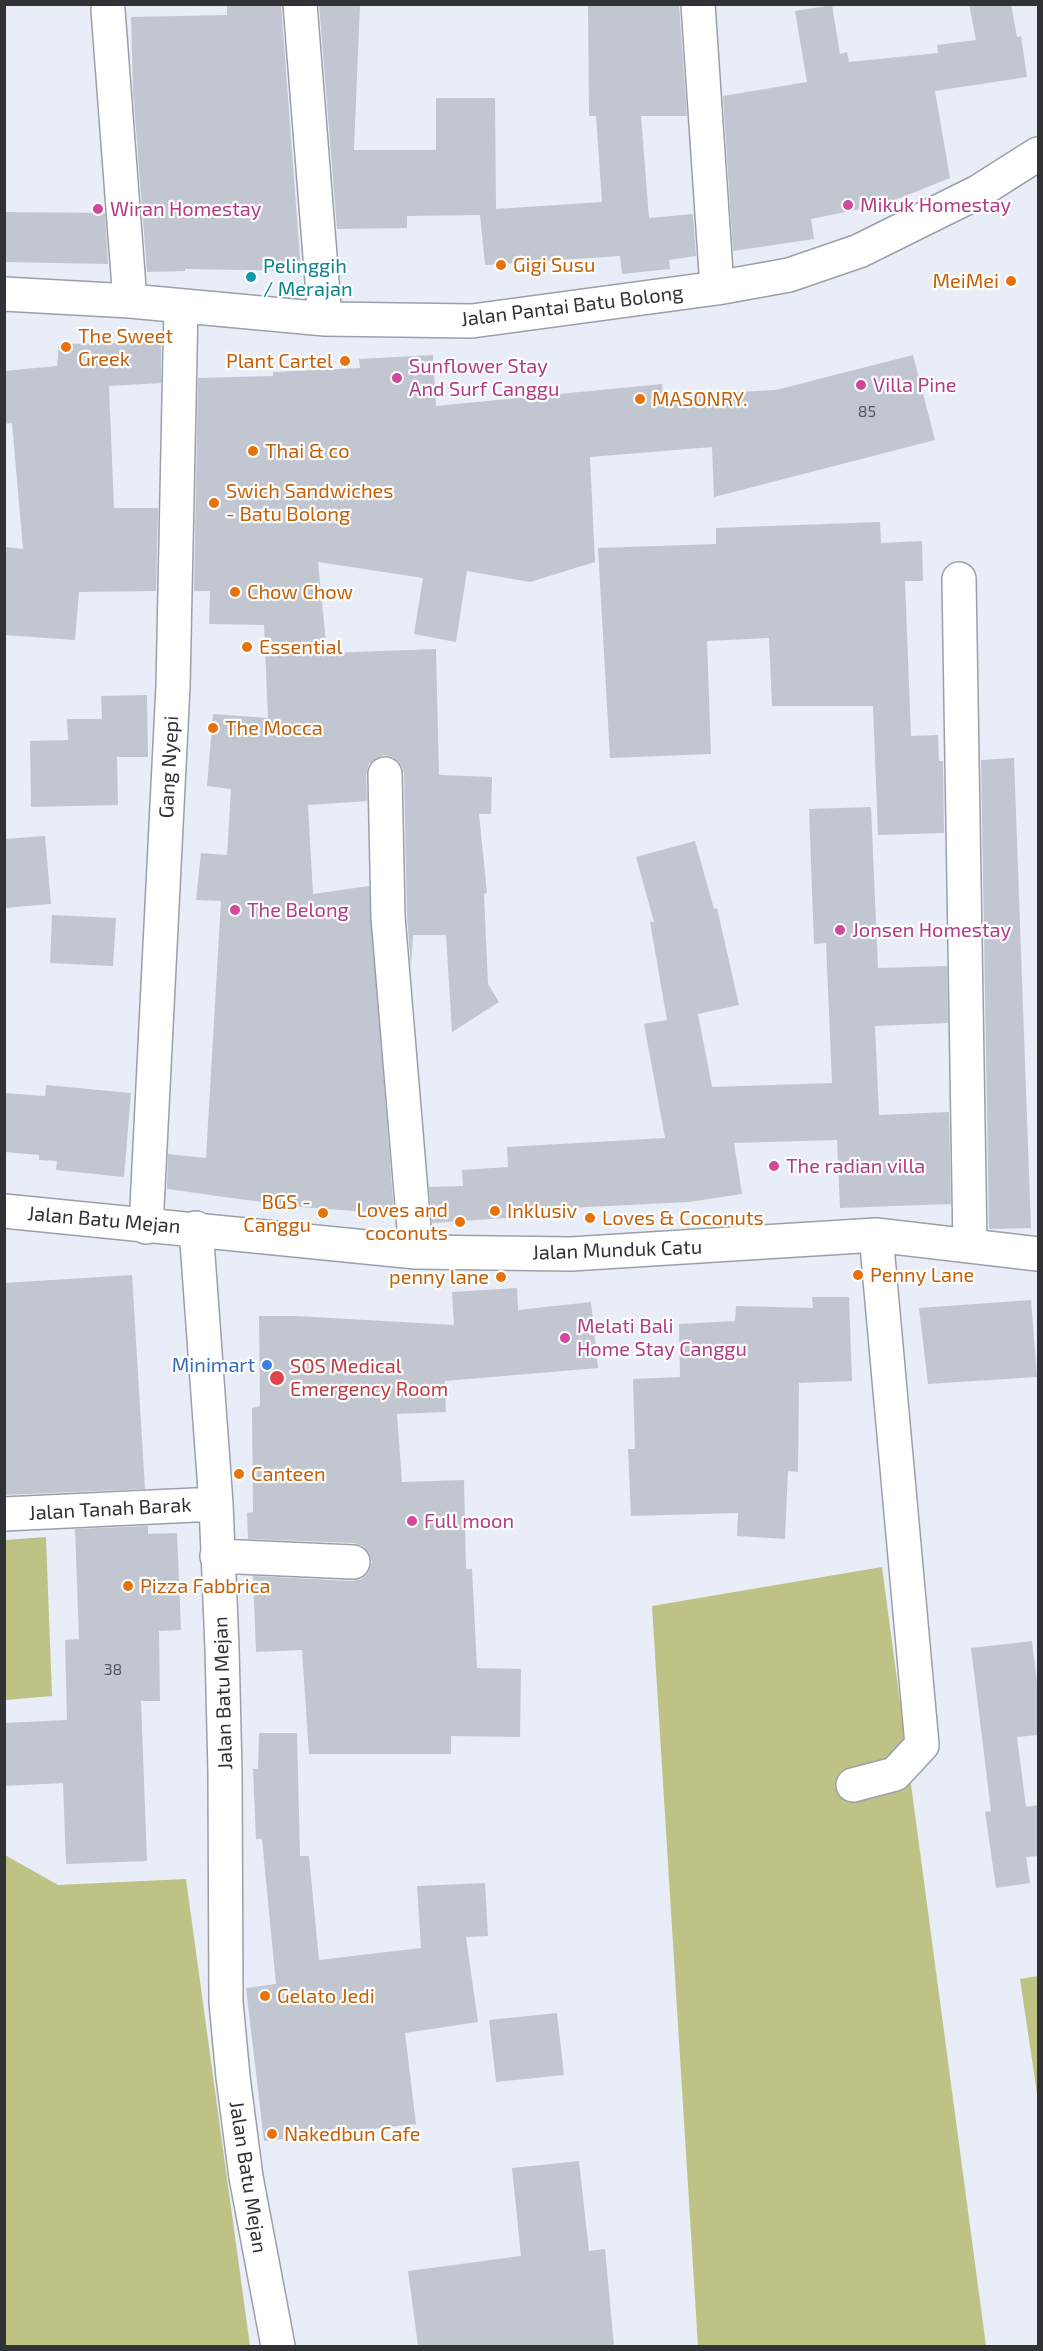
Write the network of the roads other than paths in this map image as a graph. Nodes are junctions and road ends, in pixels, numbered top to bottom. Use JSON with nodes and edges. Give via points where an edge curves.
{"nodes":[{"id":1,"x":300,"y":4,"type":"edge"},
{"id":2,"x":698,"y":4,"type":"edge"},
{"id":3,"x":108,"y":10,"type":"dead end"},
{"id":4,"x":1038,"y":154,"type":"edge"},
{"id":5,"x":717,"y":288,"type":"junction"},
{"id":6,"x":4,"y":294,"type":"edge"},
{"id":7,"x":130,"y":301,"type":"junction"},
{"id":8,"x":181,"y":306,"type":"junction"},
{"id":9,"x":325,"y":319,"type":"junction"},
{"id":10,"x":959,"y":579,"type":"dead end"},
{"id":11,"x":385,"y":774,"type":"dead end"},
{"id":12,"x":4,"y":1211,"type":"edge"},
{"id":13,"x":146,"y":1227,"type":"junction"},
{"id":14,"x":196,"y":1228,"type":"junction"},
{"id":15,"x":876,"y":1235,"type":"junction"},
{"id":16,"x":970,"y":1246,"type":"junction"},
{"id":17,"x":416,"y":1252,"type":"junction"},
{"id":18,"x":1038,"y":1254,"type":"edge"},
{"id":19,"x":216,"y":1504,"type":"junction"},
{"id":20,"x":4,"y":1514,"type":"edge"},
{"id":21,"x":217,"y":1556,"type":"junction"},
{"id":22,"x":353,"y":1562,"type":"dead end"},
{"id":23,"x":853,"y":1785,"type":"dead end"},
{"id":24,"x":278,"y":2346,"type":"edge"}],
"edges":[{"from":1,"to":9,"type":"street"},
{"from":2,"to":5,"type":"street"},
{"from":3,"to":7,"type":"street"},
{"from":4,"to":5,"type":"street","name":"Jalan Pantai Batu Bolong","via":[[978,192],[859,250],[789,275]]},
{"from":5,"to":9,"type":"street","name":"Jalan Pantai Batu Bolong","via":[[472,321]]},
{"from":6,"to":7,"type":"street","name":"Jalan Pantai Batu Bolong"},
{"from":7,"to":8,"type":"street","name":"Jalan Pantai Batu Bolong"},
{"from":8,"to":9,"type":"street","name":"Jalan Pantai Batu Bolong"},
{"from":8,"to":13,"type":"street","name":"Gang Nyepi","via":[[173,686]]},
{"from":10,"to":16,"type":"street"},
{"from":11,"to":17,"type":"street","via":[[388,917]]},
{"from":12,"to":13,"type":"street","name":"Jalan Batu Mejan"},
{"from":13,"to":14,"type":"street","name":"Jalan Batu Mejan"},
{"from":14,"to":17,"type":"street","name":"Jalan Munduk Catu"},
{"from":14,"to":19,"type":"street","name":"Jalan Batu Mejan"},
{"from":15,"to":16,"type":"street","name":"Jalan Munduk Catu"},
{"from":15,"to":17,"type":"street","name":"Jalan Munduk Catu","via":[[571,1254]]},
{"from":15,"to":23,"type":"street","via":[[922,1744],[895,1774]]},
{"from":16,"to":18,"type":"street","name":"Jalan Munduk Catu"},
{"from":19,"to":20,"type":"street","name":"Jalan Tanah Barak"},
{"from":19,"to":21,"type":"street","name":"Jalan Batu Mejan"},
{"from":21,"to":22,"type":"street"},
{"from":21,"to":24,"type":"street","name":"Jalan Batu Mejan","via":[[225,1772],[226,2001],[246,2177]]}]}
